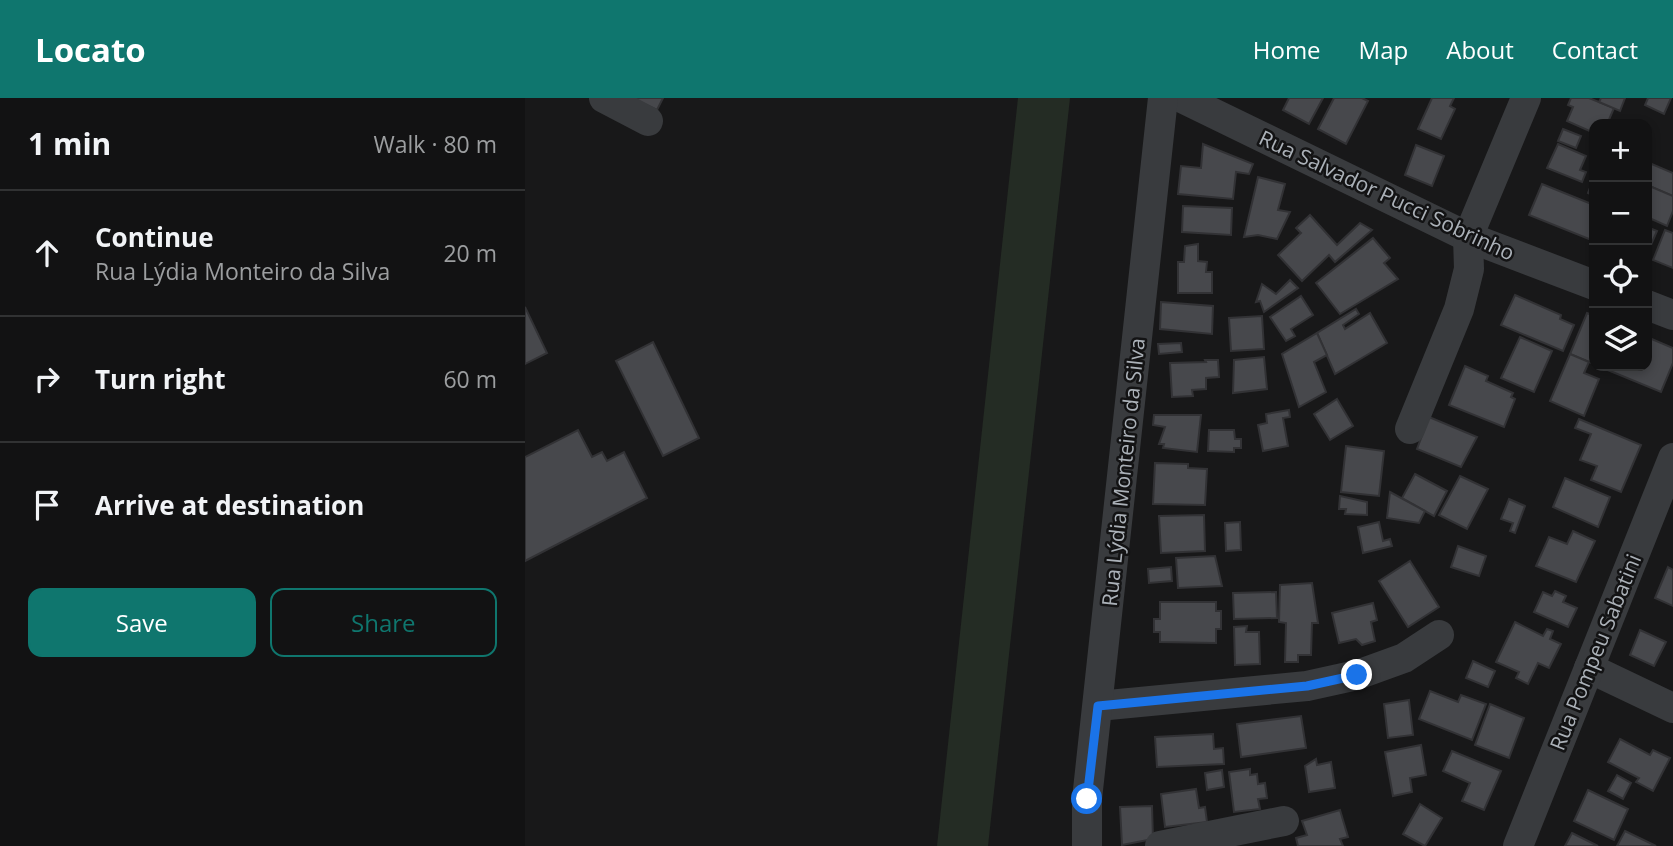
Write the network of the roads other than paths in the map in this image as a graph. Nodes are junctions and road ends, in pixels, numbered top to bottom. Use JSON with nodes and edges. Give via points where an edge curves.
{"nodes":[{"id":1,"x":604,"y":98,"type":"edge"},
{"id":2,"x":1163,"y":98,"type":"edge"},
{"id":3,"x":1182,"y":98,"type":"edge"},
{"id":4,"x":1525,"y":98,"type":"edge"},
{"id":5,"x":648,"y":121,"type":"dead end"},
{"id":6,"x":1468,"y":237,"type":"junction"},
{"id":7,"x":1589,"y":283,"type":"edge"},
{"id":8,"x":1652,"y":307,"type":"edge"},
{"id":9,"x":1673,"y":315,"type":"edge"},
{"id":10,"x":1410,"y":429,"type":"dead end"},
{"id":11,"x":1673,"y":458,"type":"edge"},
{"id":12,"x":1439,"y":635,"type":"dead end"},
{"id":13,"x":1589,"y":668,"type":"junction"},
{"id":14,"x":1098,"y":706,"type":"junction"},
{"id":15,"x":1673,"y":708,"type":"edge"},
{"id":16,"x":1284,"y":821,"type":"dead end"},
{"id":17,"x":1087,"y":846,"type":"edge"},
{"id":18,"x":1160,"y":846,"type":"edge"},
{"id":19,"x":1518,"y":846,"type":"edge"}],
"edges":[{"from":1,"to":5,"type":"street"},
{"from":2,"to":14,"type":"street","name":"Rua Lýdia Monteiro da Silva"},
{"from":3,"to":6,"type":"street","name":"Rua Salvador Pucci Sobrinho"},
{"from":4,"to":6,"type":"street"},
{"from":6,"to":7,"type":"street","name":"Rua Salvador Pucci Sobrinho"},
{"from":6,"to":10,"type":"street","via":[[1469,269],[1459,309]]},
{"from":8,"to":9,"type":"street"},
{"from":11,"to":13,"type":"street","name":"Rua Pompeu Sabatini"},
{"from":12,"to":14,"type":"street","via":[[1404,658],[1307,686]]},
{"from":13,"to":15,"type":"street"},
{"from":13,"to":19,"type":"street","name":"Rua Pompeu Sabatini"},
{"from":14,"to":17,"type":"street","name":"Rua Lýdia Monteiro da Silva","via":[[1087,799]]},
{"from":16,"to":18,"type":"street"}]}
